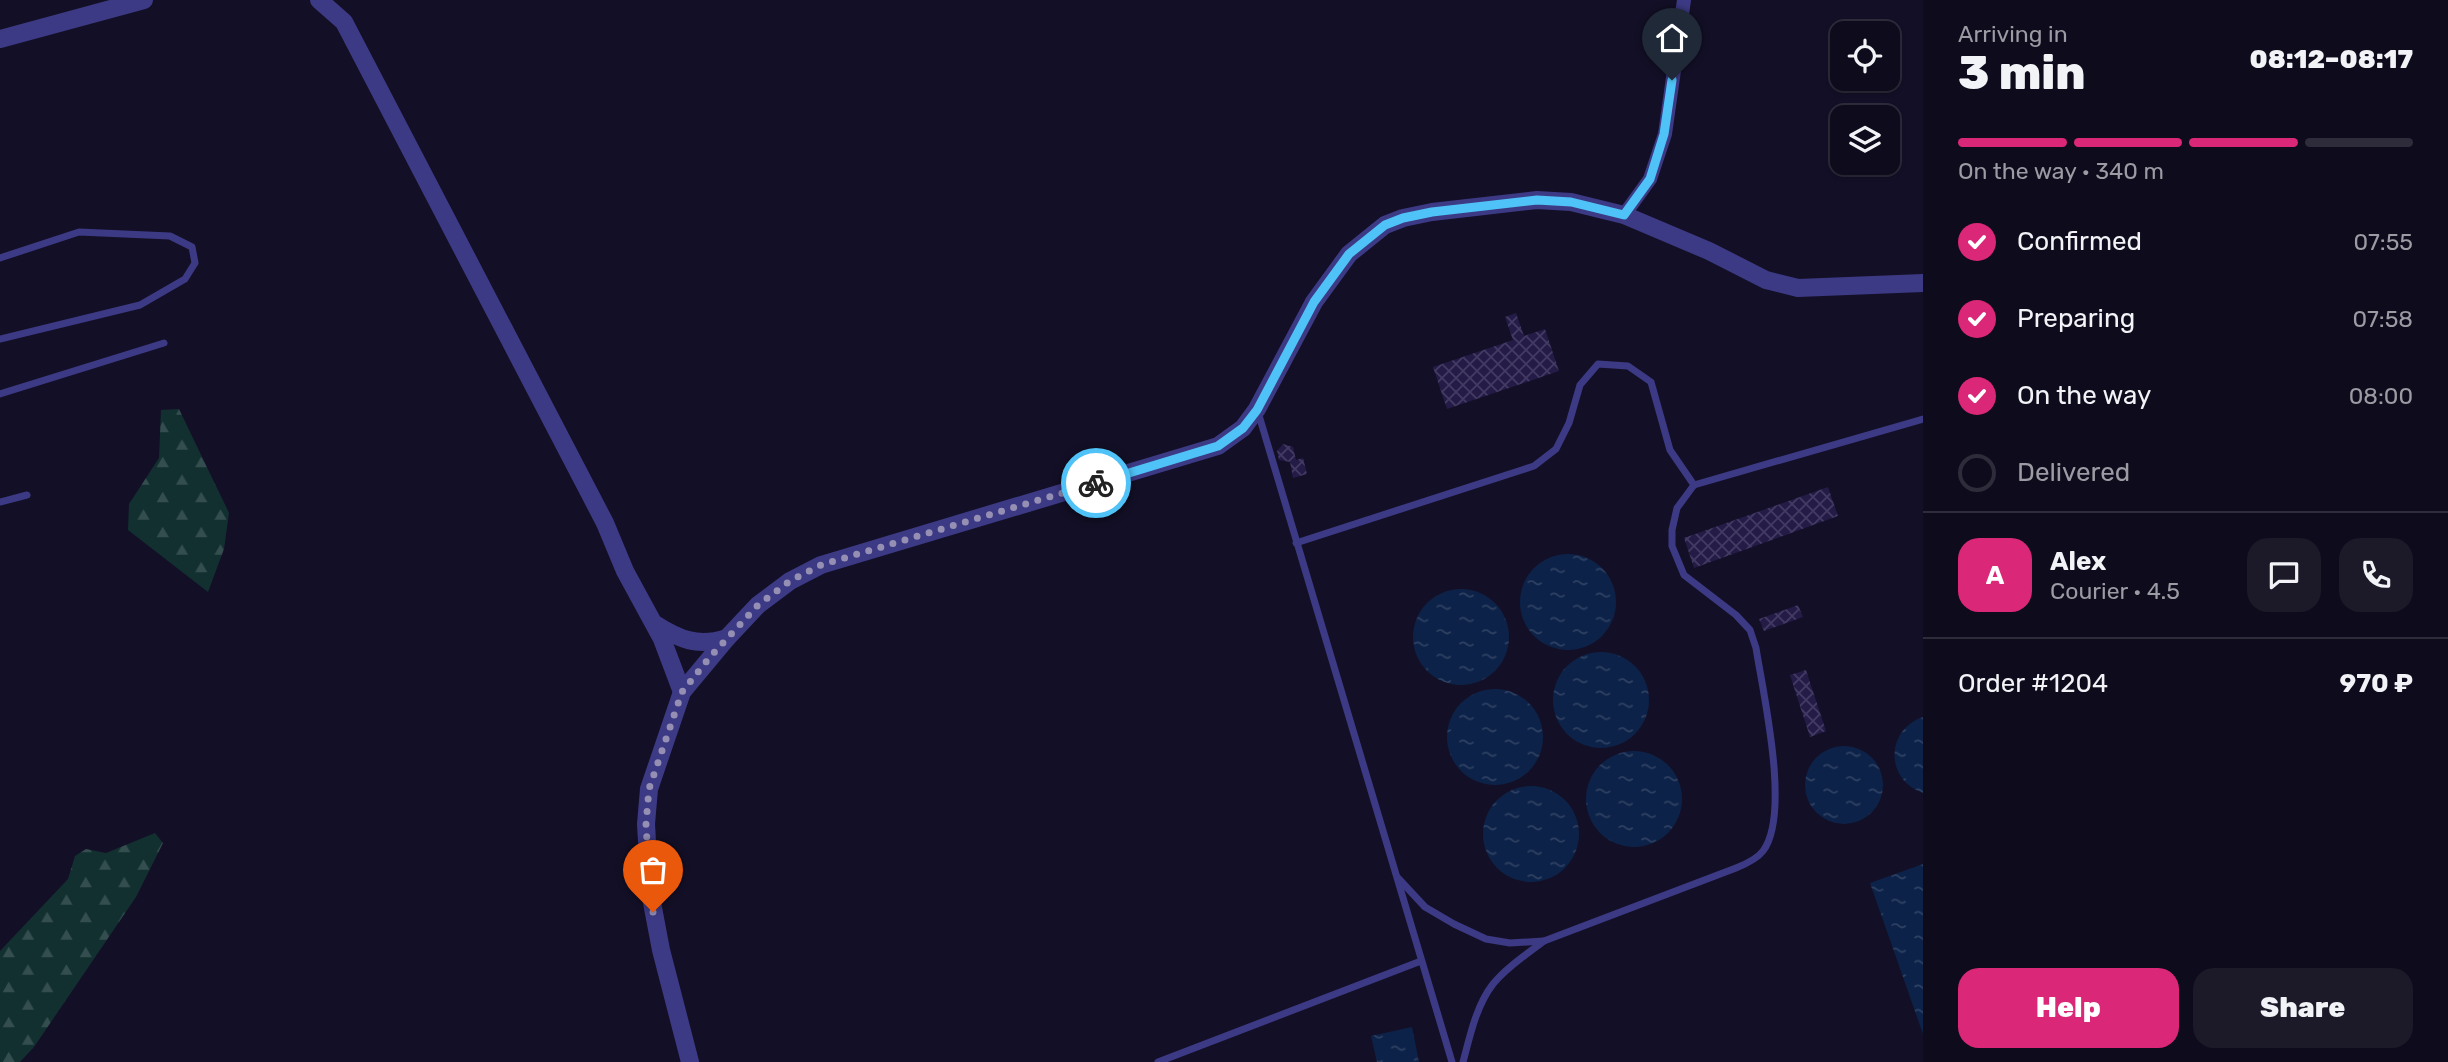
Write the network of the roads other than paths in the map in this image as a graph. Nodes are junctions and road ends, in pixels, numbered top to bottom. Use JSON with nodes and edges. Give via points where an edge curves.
{"nodes":[{"id":1,"x":144,"y":0,"type":"edge"},
{"id":2,"x":319,"y":0,"type":"edge"},
{"id":3,"x":336,"y":0,"type":"edge"},
{"id":4,"x":1684,"y":0,"type":"edge"},
{"id":5,"x":345,"y":22,"type":"junction"},
{"id":6,"x":0,"y":39,"type":"edge"},
{"id":7,"x":1624,"y":215,"type":"junction"},
{"id":8,"x":0,"y":258,"type":"edge"},
{"id":9,"x":1923,"y":283,"type":"edge"},
{"id":10,"x":0,"y":339,"type":"edge"},
{"id":11,"x":164,"y":343,"type":"dead end"},
{"id":12,"x":0,"y":394,"type":"edge"},
{"id":13,"x":1257,"y":410,"type":"junction"},
{"id":14,"x":1923,"y":419,"type":"edge"},
{"id":15,"x":1695,"y":485,"type":"junction"},
{"id":16,"x":27,"y":495,"type":"dead end"},
{"id":17,"x":0,"y":502,"type":"edge"},
{"id":18,"x":1296,"y":543,"type":"junction"},
{"id":19,"x":652,"y":622,"type":"junction"},
{"id":20,"x":727,"y":638,"type":"junction"},
{"id":21,"x":682,"y":692,"type":"junction"},
{"id":22,"x":1396,"y":876,"type":"junction"},
{"id":23,"x":1544,"y":941,"type":"junction"},
{"id":24,"x":1422,"y":961,"type":"junction"},
{"id":25,"x":690,"y":1062,"type":"edge"},
{"id":26,"x":1158,"y":1062,"type":"edge"},
{"id":27,"x":1452,"y":1062,"type":"edge"},
{"id":28,"x":1462,"y":1062,"type":"edge"}],
"edges":[{"from":1,"to":6,"type":"street"},
{"from":2,"to":5,"type":"street"},
{"from":3,"to":5,"type":"street"},
{"from":4,"to":7,"type":"street","via":[[1664,134],[1650,179]]},
{"from":5,"to":19,"type":"street"},
{"from":7,"to":9,"type":"street","via":[[1766,280],[1798,288]]},
{"from":7,"to":13,"type":"street","via":[[1571,202],[1537,200],[1432,212],[1385,225],[1349,254],[1314,302]]},
{"from":8,"to":10,"type":"lane","via":[[79,232],[170,236],[192,247],[195,264],[185,279],[140,305]]},
{"from":11,"to":12,"type":"lane"},
{"from":13,"to":18,"type":"lane"},
{"from":13,"to":20,"type":"street","via":[[1243,428],[1218,446],[821,565],[758,605]]},
{"from":14,"to":15,"type":"lane"},
{"from":15,"to":18,"type":"lane","via":[[1670,450],[1651,382],[1628,366],[1598,364],[1580,385],[1556,449],[1534,466]]},
{"from":15,"to":23,"type":"lane","via":[[1677,508],[1672,546],[1684,575],[1750,630],[1775,770],[1770,839],[1762,852],[1736,868]]},
{"from":16,"to":17,"type":"lane"},
{"from":18,"to":22,"type":"lane"},
{"from":19,"to":20,"type":"street","via":[[685,640],[711,643]]},
{"from":19,"to":21,"type":"street"},
{"from":20,"to":21,"type":"street"},
{"from":21,"to":25,"type":"street","via":[[649,789],[646,824],[650,892]]},
{"from":22,"to":23,"type":"lane","via":[[1425,906],[1486,939]]},
{"from":22,"to":24,"type":"lane"},
{"from":23,"to":28,"type":"lane","via":[[1492,985],[1474,1020]]},
{"from":24,"to":26,"type":"lane"},
{"from":24,"to":27,"type":"lane"}]}
